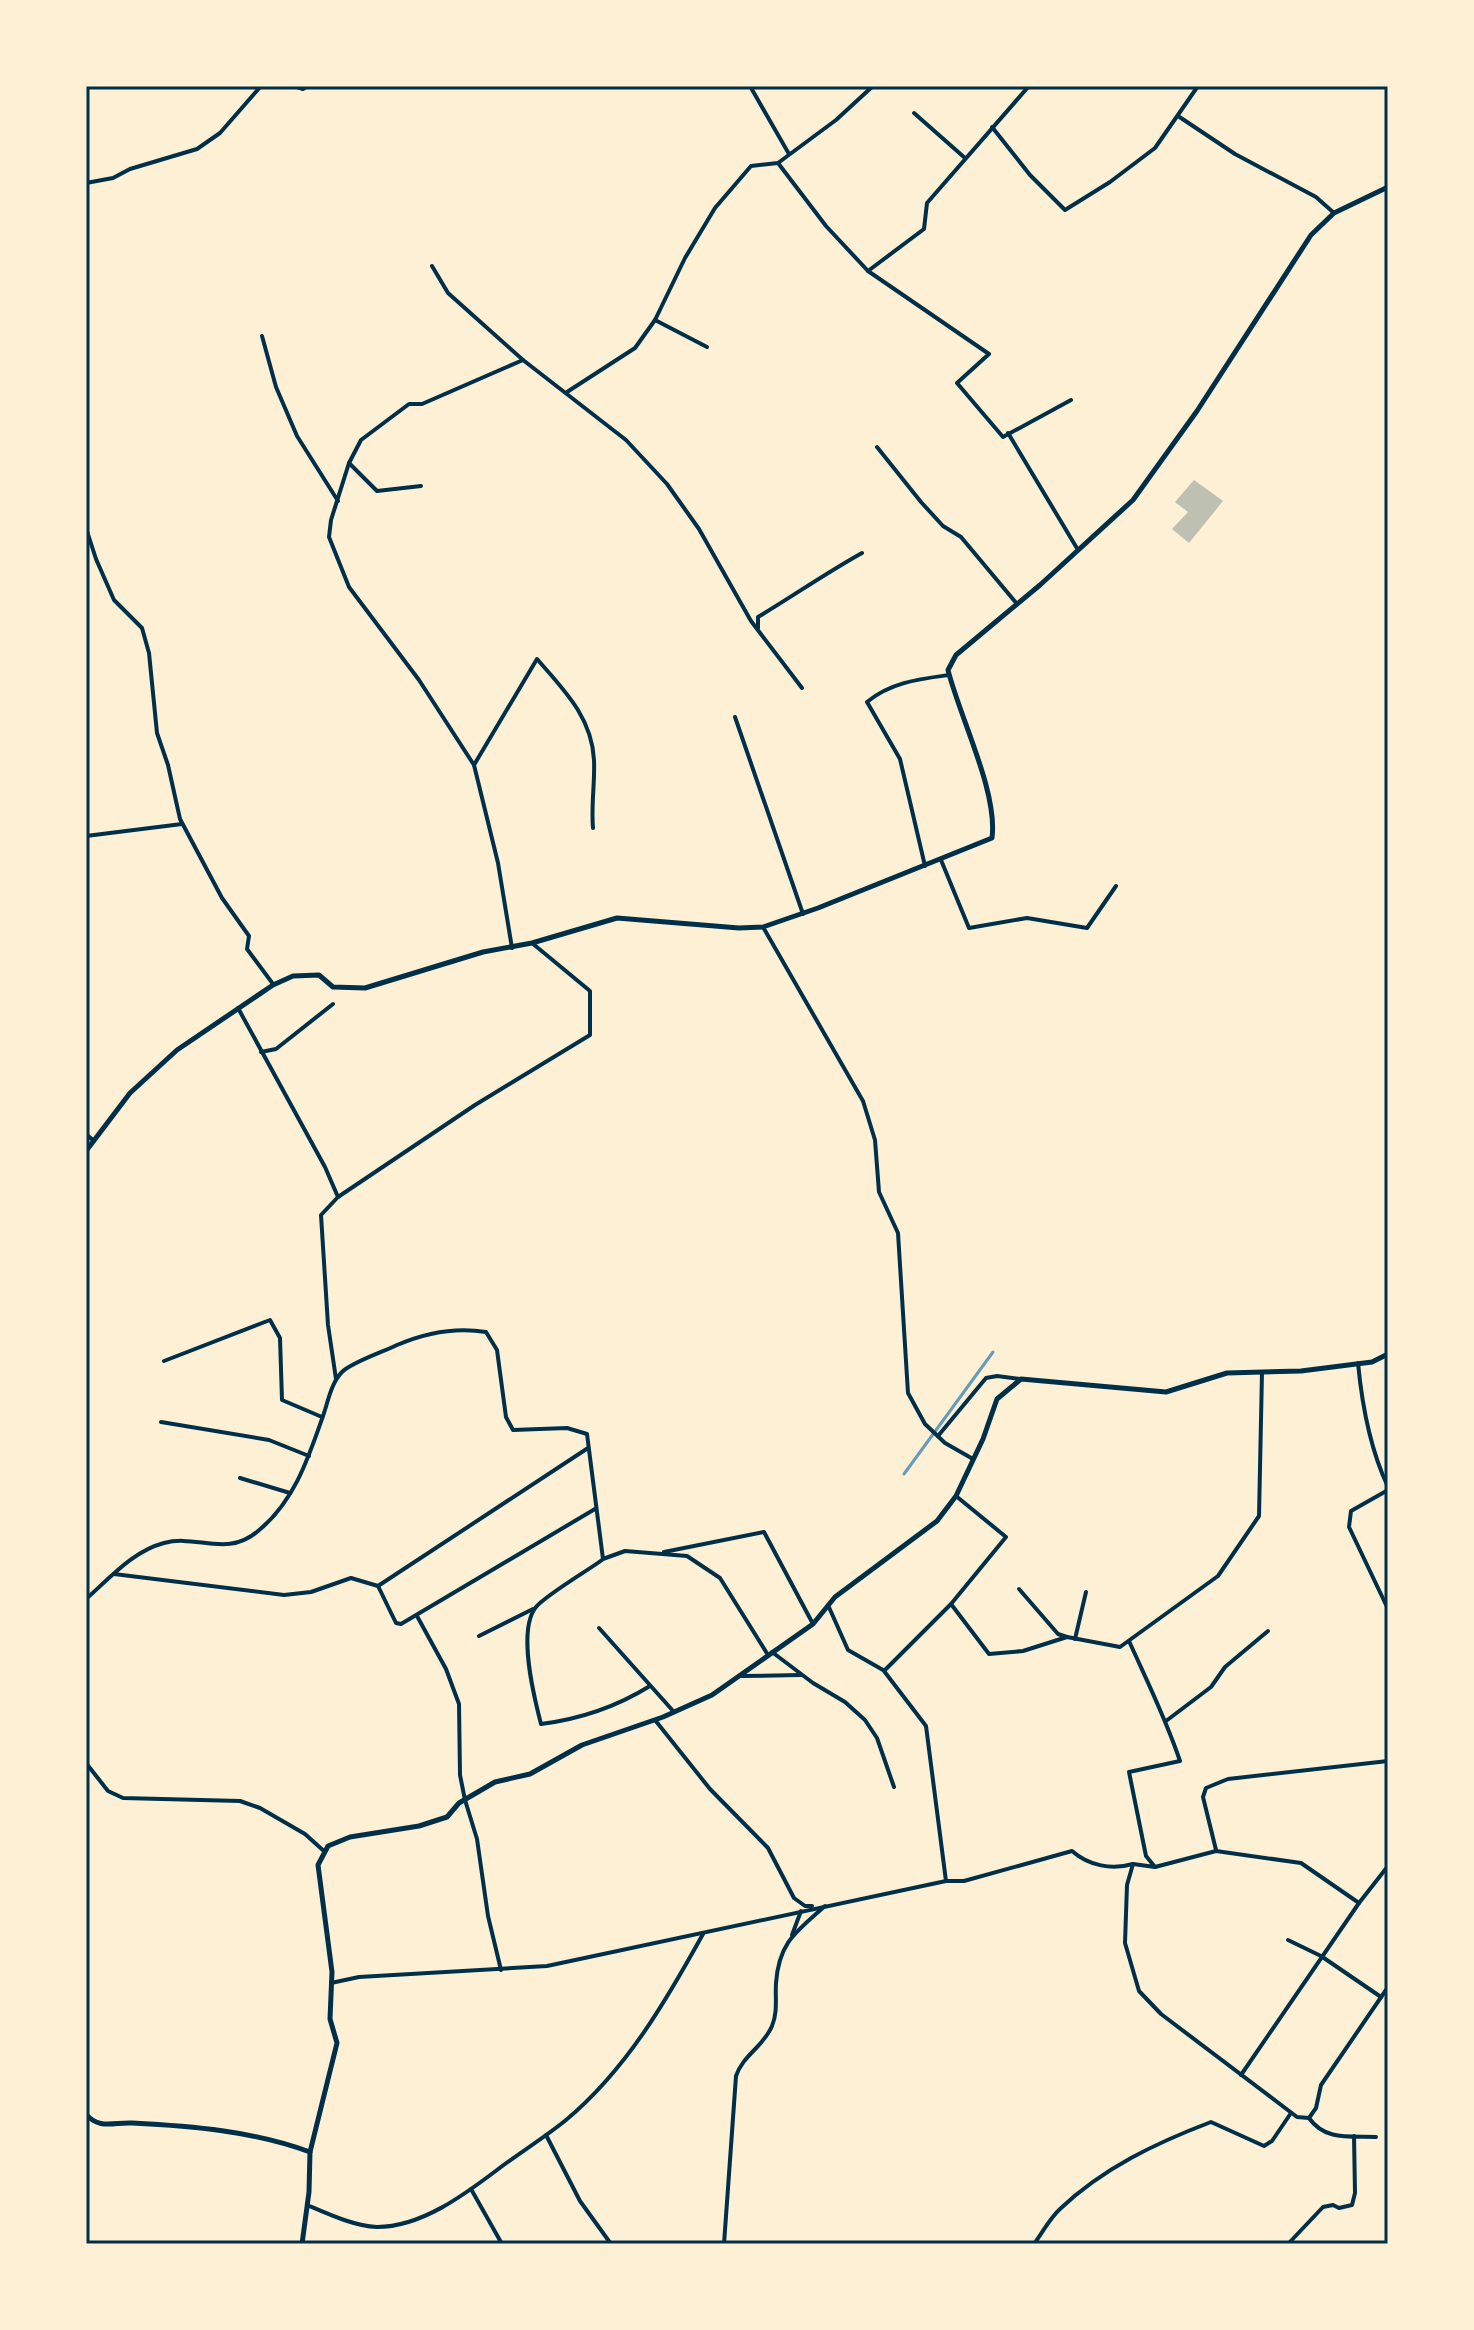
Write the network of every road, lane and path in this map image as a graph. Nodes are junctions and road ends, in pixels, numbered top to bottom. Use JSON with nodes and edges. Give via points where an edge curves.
{"nodes":[{"id":1,"x":261,"y":86,"type":"edge"},
{"id":2,"x":294,"y":86,"type":"edge"},
{"id":3,"x":308,"y":86,"type":"edge"},
{"id":4,"x":750,"y":86,"type":"edge"},
{"id":5,"x":873,"y":86,"type":"edge"},
{"id":6,"x":1029,"y":86,"type":"edge"},
{"id":7,"x":1195,"y":87,"type":"edge"},
{"id":8,"x":914,"y":113,"type":"dead end"},
{"id":9,"x":1178,"y":116,"type":"junction"},
{"id":10,"x":992,"y":127,"type":"junction"},
{"id":11,"x":789,"y":154,"type":"junction"},
{"id":12,"x":965,"y":158,"type":"junction"},
{"id":13,"x":778,"y":163,"type":"junction"},
{"id":14,"x":86,"y":183,"type":"edge"},
{"id":15,"x":1388,"y":187,"type":"edge"},
{"id":16,"x":1334,"y":213,"type":"junction"},
{"id":17,"x":432,"y":266,"type":"dead end"},
{"id":18,"x":868,"y":271,"type":"junction"},
{"id":19,"x":655,"y":320,"type":"junction"},
{"id":20,"x":262,"y":336,"type":"dead end"},
{"id":21,"x":707,"y":347,"type":"dead end"},
{"id":22,"x":523,"y":360,"type":"junction"},
{"id":23,"x":567,"y":392,"type":"junction"},
{"id":24,"x":1071,"y":400,"type":"dead end"},
{"id":25,"x":1008,"y":433,"type":"junction"},
{"id":26,"x":877,"y":447,"type":"dead end"},
{"id":27,"x":349,"y":463,"type":"junction"},
{"id":28,"x":421,"y":486,"type":"dead end"},
{"id":29,"x":338,"y":501,"type":"junction"},
{"id":30,"x":86,"y":528,"type":"edge"},
{"id":31,"x":1078,"y":550,"type":"junction"},
{"id":32,"x":862,"y":553,"type":"dead end"},
{"id":33,"x":1017,"y":604,"type":"junction"},
{"id":34,"x":758,"y":630,"type":"junction"},
{"id":35,"x":949,"y":675,"type":"junction"},
{"id":36,"x":802,"y":688,"type":"dead end"},
{"id":37,"x":735,"y":717,"type":"dead end"},
{"id":38,"x":474,"y":765,"type":"junction"},
{"id":39,"x":182,"y":824,"type":"junction"},
{"id":40,"x":593,"y":828,"type":"dead end"},
{"id":41,"x":86,"y":836,"type":"edge"},
{"id":42,"x":941,"y":860,"type":"junction"},
{"id":43,"x":925,"y":866,"type":"junction"},
{"id":44,"x":1116,"y":886,"type":"dead end"},
{"id":45,"x":803,"y":914,"type":"junction"},
{"id":46,"x":763,"y":927,"type":"junction"},
{"id":47,"x":532,"y":943,"type":"junction"},
{"id":48,"x":512,"y":948,"type":"junction"},
{"id":49,"x":273,"y":985,"type":"junction"},
{"id":50,"x":333,"y":1004,"type":"dead end"},
{"id":51,"x":238,"y":1008,"type":"junction"},
{"id":52,"x":261,"y":1052,"type":"junction"},
{"id":53,"x":86,"y":1134,"type":"edge"},
{"id":54,"x":94,"y":1141,"type":"junction"},
{"id":55,"x":86,"y":1151,"type":"edge"},
{"id":56,"x":338,"y":1197,"type":"junction"},
{"id":57,"x":1388,"y":1354,"type":"edge"},
{"id":58,"x":164,"y":1361,"type":"dead end"},
{"id":59,"x":1358,"y":1363,"type":"junction"},
{"id":60,"x":1262,"y":1372,"type":"junction"},
{"id":61,"x":1021,"y":1379,"type":"junction"},
{"id":62,"x":337,"y":1381,"type":"junction"},
{"id":63,"x":322,"y":1417,"type":"junction"},
{"id":64,"x":161,"y":1422,"type":"dead end"},
{"id":65,"x":938,"y":1435,"type":"junction"},
{"id":66,"x":588,"y":1448,"type":"junction"},
{"id":67,"x":309,"y":1456,"type":"junction"},
{"id":68,"x":973,"y":1459,"type":"junction"},
{"id":69,"x":240,"y":1478,"type":"dead end"},
{"id":70,"x":1388,"y":1488,"type":"edge"},
{"id":71,"x":290,"y":1493,"type":"junction"},
{"id":72,"x":956,"y":1496,"type":"junction"},
{"id":73,"x":596,"y":1509,"type":"junction"},
{"id":74,"x":658,"y":1554,"type":"junction"},
{"id":75,"x":603,"y":1559,"type":"junction"},
{"id":76,"x":114,"y":1574,"type":"junction"},
{"id":77,"x":378,"y":1586,"type":"junction"},
{"id":78,"x":1019,"y":1589,"type":"dead end"},
{"id":79,"x":1086,"y":1592,"type":"dead end"},
{"id":80,"x":86,"y":1599,"type":"edge"},
{"id":81,"x":951,"y":1604,"type":"junction"},
{"id":82,"x":828,"y":1605,"type":"junction"},
{"id":83,"x":535,"y":1608,"type":"junction"},
{"id":84,"x":1388,"y":1609,"type":"edge"},
{"id":85,"x":417,"y":1616,"type":"junction"},
{"id":86,"x":813,"y":1624,"type":"junction"},
{"id":87,"x":599,"y":1628,"type":"dead end"},
{"id":88,"x":1268,"y":1631,"type":"dead end"},
{"id":89,"x":479,"y":1636,"type":"dead end"},
{"id":90,"x":1067,"y":1637,"type":"junction"},
{"id":91,"x":1075,"y":1639,"type":"junction"},
{"id":92,"x":1129,"y":1641,"type":"junction"},
{"id":93,"x":770,"y":1653,"type":"junction"},
{"id":94,"x":884,"y":1671,"type":"junction"},
{"id":95,"x":803,"y":1675,"type":"junction"},
{"id":96,"x":739,"y":1676,"type":"junction"},
{"id":97,"x":650,"y":1686,"type":"junction"},
{"id":98,"x":674,"y":1712,"type":"junction"},
{"id":99,"x":655,"y":1720,"type":"junction"},
{"id":100,"x":1166,"y":1721,"type":"junction"},
{"id":101,"x":1388,"y":1761,"type":"edge"},
{"id":102,"x":86,"y":1763,"type":"edge"},
{"id":103,"x":894,"y":1787,"type":"dead end"},
{"id":104,"x":465,"y":1800,"type":"junction"},
{"id":105,"x":1216,"y":1851,"type":"junction"},
{"id":106,"x":325,"y":1852,"type":"junction"},
{"id":107,"x":1133,"y":1864,"type":"junction"},
{"id":108,"x":1388,"y":1866,"type":"edge"},
{"id":109,"x":1155,"y":1867,"type":"junction"},
{"id":110,"x":946,"y":1881,"type":"junction"},
{"id":111,"x":1359,"y":1903,"type":"junction"},
{"id":112,"x":826,"y":1905,"type":"junction"},
{"id":113,"x":801,"y":1911,"type":"junction"},
{"id":114,"x":704,"y":1933,"type":"junction"},
{"id":115,"x":791,"y":1937,"type":"junction"},
{"id":116,"x":1288,"y":1940,"type":"dead end"},
{"id":117,"x":1321,"y":1956,"type":"junction"},
{"id":118,"x":501,"y":1970,"type":"junction"},
{"id":119,"x":331,"y":1983,"type":"junction"},
{"id":120,"x":1388,"y":1987,"type":"edge"},
{"id":121,"x":1381,"y":1997,"type":"junction"},
{"id":122,"x":1241,"y":2075,"type":"junction"},
{"id":123,"x":1291,"y":2113,"type":"junction"},
{"id":124,"x":86,"y":2114,"type":"edge"},
{"id":125,"x":1309,"y":2118,"type":"junction"},
{"id":126,"x":546,"y":2135,"type":"junction"},
{"id":127,"x":1354,"y":2136,"type":"junction"},
{"id":128,"x":1376,"y":2137,"type":"dead end"},
{"id":129,"x":310,"y":2152,"type":"junction"},
{"id":130,"x":471,"y":2189,"type":"junction"},
{"id":131,"x":307,"y":2205,"type":"junction"},
{"id":132,"x":302,"y":2244,"type":"edge"},
{"id":133,"x":502,"y":2244,"type":"edge"},
{"id":134,"x":611,"y":2244,"type":"edge"},
{"id":135,"x":724,"y":2244,"type":"edge"},
{"id":136,"x":1034,"y":2244,"type":"edge"},
{"id":137,"x":1288,"y":2244,"type":"edge"}],
"edges":[{"from":1,"to":14,"type":"street","via":[[220,133],[197,149]]},
{"from":2,"to":3,"type":"street"},
{"from":4,"to":11,"type":"street"},
{"from":5,"to":11,"type":"street"},
{"from":6,"to":10,"type":"street"},
{"from":7,"to":9,"type":"street"},
{"from":8,"to":12,"type":"street"},
{"from":9,"to":10,"type":"street","via":[[1155,148],[1065,210]]},
{"from":9,"to":16,"type":"street","via":[[1316,197]]},
{"from":10,"to":12,"type":"street"},
{"from":11,"to":13,"type":"street"},
{"from":12,"to":18,"type":"street","via":[[927,203],[924,229]]},
{"from":13,"to":18,"type":"street"},
{"from":13,"to":19,"type":"street","via":[[751,166],[715,208]]},
{"from":15,"to":16,"type":"street"},
{"from":16,"to":31,"type":"street","via":[[1311,235],[1133,500]]},
{"from":17,"to":22,"type":"street","via":[[448,293]]},
{"from":18,"to":25,"type":"street","via":[[989,354],[957,383],[1003,437]]},
{"from":19,"to":21,"type":"street"},
{"from":19,"to":23,"type":"street","via":[[635,348]]},
{"from":20,"to":29,"type":"street","via":[[297,436]]},
{"from":22,"to":23,"type":"street"},
{"from":22,"to":27,"type":"street","via":[[422,404],[409,404],[361,440]]},
{"from":23,"to":34,"type":"street","via":[[626,440],[667,484]]},
{"from":24,"to":25,"type":"street"},
{"from":25,"to":31,"type":"street"},
{"from":26,"to":33,"type":"street"},
{"from":27,"to":28,"type":"street","via":[[377,491]]},
{"from":27,"to":29,"type":"street"},
{"from":29,"to":38,"type":"street","via":[[329,537],[349,587]]},
{"from":30,"to":39,"type":"street","via":[[114,600],[142,628],[157,733]]},
{"from":31,"to":33,"type":"street"},
{"from":32,"to":34,"type":"street","via":[[758,617]]},
{"from":33,"to":35,"type":"street","via":[[956,655]]},
{"from":34,"to":36,"type":"street"},
{"from":35,"to":42,"type":"street","via":[[994,826],[992,838]]},
{"from":35,"to":43,"type":"street","via":[[910,680],[867,702],[900,759]]},
{"from":37,"to":45,"type":"street"},
{"from":38,"to":40,"type":"street","via":[[537,659],[576,703],[587,728],[594,758]]},
{"from":38,"to":48,"type":"street"},
{"from":39,"to":41,"type":"street"},
{"from":39,"to":49,"type":"street","via":[[249,936],[247,949]]},
{"from":42,"to":43,"type":"street"},
{"from":42,"to":44,"type":"street","via":[[969,928],[1027,918],[1087,928]]},
{"from":43,"to":45,"type":"street"},
{"from":45,"to":46,"type":"street"},
{"from":46,"to":47,"type":"street","via":[[617,918]]},
{"from":46,"to":65,"type":"street","via":[[863,1101],[875,1140],[879,1192],[898,1233],[908,1393]]},
{"from":47,"to":48,"type":"street"},
{"from":47,"to":56,"type":"street","via":[[590,991],[590,1035]]},
{"from":48,"to":49,"type":"street","via":[[365,988],[333,987],[319,975],[301,974]]},
{"from":49,"to":51,"type":"street"},
{"from":50,"to":52,"type":"street","via":[[276,1049]]},
{"from":51,"to":52,"type":"street"},
{"from":51,"to":54,"type":"street","via":[[177,1050],[130,1093]]},
{"from":52,"to":56,"type":"street"},
{"from":53,"to":54,"type":"street"},
{"from":54,"to":55,"type":"street"},
{"from":56,"to":62,"type":"street","via":[[321,1215]]},
{"from":57,"to":59,"type":"street"},
{"from":58,"to":63,"type":"street","via":[[270,1320],[280,1338],[282,1400]]},
{"from":59,"to":60,"type":"street"},
{"from":59,"to":70,"type":"street","via":[[1378,1466]]},
{"from":60,"to":61,"type":"street","via":[[1227,1373],[1166,1392]]},
{"from":60,"to":92,"type":"street","via":[[1259,1516],[1218,1576]]},
{"from":61,"to":65,"type":"street","via":[[986,1378]]},
{"from":61,"to":68,"type":"street","via":[[997,1399]]},
{"from":62,"to":63,"type":"street"},
{"from":62,"to":66,"type":"street","via":[[343,1370],[407,1341],[438,1332],[486,1332],[497,1350],[506,1417],[513,1430],[567,1428],[587,1434]]},
{"from":63,"to":67,"type":"street"},
{"from":64,"to":67,"type":"street","via":[[269,1440]]},
{"from":65,"to":68,"type":"street"},
{"from":66,"to":73,"type":"street"},
{"from":66,"to":77,"type":"street"},
{"from":67,"to":71,"type":"street"},
{"from":68,"to":72,"type":"street"},
{"from":69,"to":71,"type":"street"},
{"from":70,"to":84,"type":"street","via":[[1351,1511],[1349,1527]]},
{"from":71,"to":76,"type":"street","via":[[256,1534],[231,1546],[169,1541],[148,1548]]},
{"from":72,"to":81,"type":"street","via":[[1006,1537]]},
{"from":72,"to":82,"type":"street","via":[[937,1521]]},
{"from":73,"to":75,"type":"street"},
{"from":73,"to":85,"type":"street"},
{"from":74,"to":75,"type":"street","via":[[625,1551]]},
{"from":74,"to":86,"type":"street","via":[[764,1532]]},
{"from":74,"to":93,"type":"street","via":[[687,1556],[720,1578]]},
{"from":75,"to":83,"type":"street"},
{"from":76,"to":77,"type":"street","via":[[284,1595],[351,1578]]},
{"from":76,"to":80,"type":"street"},
{"from":77,"to":85,"type":"street","via":[[397,1624]]},
{"from":78,"to":90,"type":"street","via":[[1058,1634]]},
{"from":79,"to":91,"type":"street"},
{"from":81,"to":90,"type":"street","via":[[989,1654],[1023,1651]]},
{"from":81,"to":94,"type":"street"},
{"from":82,"to":86,"type":"street"},
{"from":82,"to":94,"type":"street","via":[[848,1650]]},
{"from":83,"to":89,"type":"street"},
{"from":83,"to":97,"type":"street","via":[[528,1626],[529,1679],[541,1724],[573,1720]]},
{"from":85,"to":104,"type":"street","via":[[459,1704]]},
{"from":86,"to":93,"type":"street"},
{"from":87,"to":97,"type":"street"},
{"from":88,"to":100,"type":"street","via":[[1225,1667],[1211,1687]]},
{"from":90,"to":91,"type":"street"},
{"from":91,"to":92,"type":"street","via":[[1120,1647]]},
{"from":92,"to":100,"type":"street"},
{"from":93,"to":95,"type":"street"},
{"from":93,"to":96,"type":"street"},
{"from":94,"to":110,"type":"street","via":[[926,1726]]},
{"from":95,"to":96,"type":"street"},
{"from":95,"to":103,"type":"street","via":[[865,1720]]},
{"from":96,"to":98,"type":"street"},
{"from":97,"to":98,"type":"street"},
{"from":98,"to":99,"type":"street"},
{"from":99,"to":104,"type":"street","via":[[582,1745],[530,1774],[495,1782]]},
{"from":99,"to":112,"type":"street","via":[[710,1789],[768,1848],[794,1898],[805,1906]]},
{"from":100,"to":109,"type":"street","via":[[1180,1761],[1129,1772],[1146,1856]]},
{"from":101,"to":105,"type":"street","via":[[1228,1779],[1206,1788],[1203,1797]]},
{"from":102,"to":106,"type":"street","via":[[108,1791],[123,1798],[240,1801],[305,1834]]},
{"from":104,"to":106,"type":"street","via":[[447,1817],[350,1837]]},
{"from":104,"to":118,"type":"street"},
{"from":105,"to":109,"type":"street"},
{"from":105,"to":111,"type":"street","via":[[1301,1863]]},
{"from":106,"to":119,"type":"street","via":[[318,1865]]},
{"from":107,"to":109,"type":"street"},
{"from":107,"to":110,"type":"street","via":[[1117,1869],[1083,1860],[1072,1851],[964,1881]]},
{"from":107,"to":122,"type":"street","via":[[1125,1943],[1139,1991]]},
{"from":108,"to":111,"type":"street"},
{"from":110,"to":112,"type":"street"},
{"from":111,"to":117,"type":"street"},
{"from":112,"to":113,"type":"street"},
{"from":112,"to":115,"type":"street"},
{"from":113,"to":114,"type":"street"},
{"from":113,"to":115,"type":"street"},
{"from":114,"to":118,"type":"street","via":[[547,1966]]},
{"from":114,"to":126,"type":"street","via":[[639,2040],[584,2103]]},
{"from":115,"to":135,"type":"street","via":[[780,1954],[773,2025],[736,2076]]},
{"from":116,"to":117,"type":"street"},
{"from":117,"to":121,"type":"street"},
{"from":117,"to":122,"type":"street"},
{"from":118,"to":119,"type":"street"},
{"from":119,"to":129,"type":"street","via":[[330,2019],[337,2043]]},
{"from":120,"to":121,"type":"street"},
{"from":121,"to":125,"type":"street","via":[[1321,2085]]},
{"from":122,"to":123,"type":"street"},
{"from":123,"to":125,"type":"street"},
{"from":123,"to":136,"type":"street","via":[[1264,2146],[1211,2122],[1109,2169],[1058,2210]]},
{"from":124,"to":129,"type":"street","via":[[104,2125],[243,2134]]},
{"from":125,"to":127,"type":"street","via":[[1318,2131]]},
{"from":126,"to":130,"type":"street"},
{"from":126,"to":134,"type":"street","via":[[580,2201]]},
{"from":127,"to":128,"type":"street"},
{"from":127,"to":137,"type":"street","via":[[1352,2205],[1323,2207]]},
{"from":129,"to":131,"type":"street"},
{"from":130,"to":131,"type":"street","via":[[428,2214],[377,2227]]},
{"from":130,"to":133,"type":"street"},
{"from":131,"to":132,"type":"street"}]}
